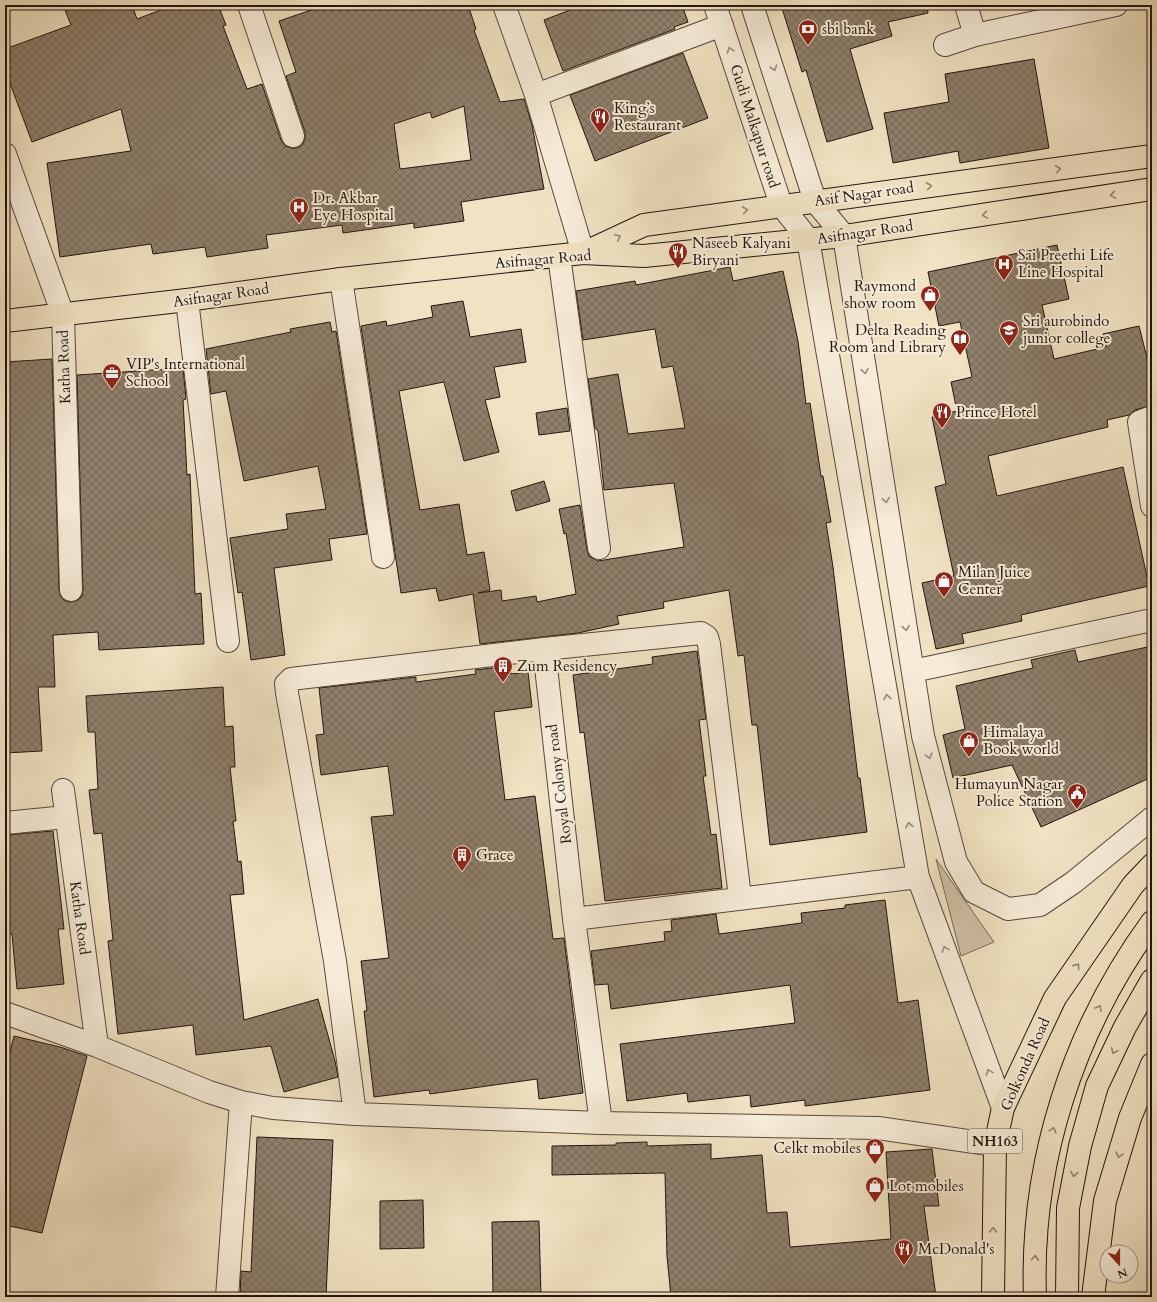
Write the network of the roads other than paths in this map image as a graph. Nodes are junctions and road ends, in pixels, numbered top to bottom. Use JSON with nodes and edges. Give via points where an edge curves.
{"nodes":[{"id":1,"x":249,"y":5,"type":"edge"},
{"id":2,"x":504,"y":5,"type":"edge"},
{"id":3,"x":752,"y":5,"type":"edge"},
{"id":4,"x":966,"y":5,"type":"edge"},
{"id":5,"x":1116,"y":5,"type":"edge"},
{"id":6,"x":719,"y":15,"type":"edge"},
{"id":7,"x":975,"y":36,"type":"junction"},
{"id":8,"x":944,"y":45,"type":"dead end"},
{"id":9,"x":536,"y":95,"type":"junction"},
{"id":10,"x":293,"y":136,"type":"dead end"},
{"id":11,"x":5,"y":154,"type":"edge"},
{"id":12,"x":1152,"y":156,"type":"edge"},
{"id":13,"x":1152,"y":189,"type":"edge"},
{"id":14,"x":815,"y":201,"type":"junction"},
{"id":15,"x":781,"y":205,"type":"junction"},
{"id":16,"x":844,"y":236,"type":"junction"},
{"id":17,"x":808,"y":239,"type":"junction"},
{"id":18,"x":583,"y":253,"type":"junction"},
{"id":19,"x":559,"y":256,"type":"junction"},
{"id":20,"x":341,"y":279,"type":"junction"},
{"id":21,"x":187,"y":300,"type":"junction"},
{"id":22,"x":63,"y":315,"type":"junction"},
{"id":23,"x":5,"y":321,"type":"edge"},
{"id":24,"x":1152,"y":417,"type":"edge"},
{"id":25,"x":1152,"y":506,"type":"edge"},
{"id":26,"x":599,"y":548,"type":"dead end"},
{"id":27,"x":383,"y":557,"type":"dead end"},
{"id":28,"x":71,"y":590,"type":"dead end"},
{"id":29,"x":1152,"y":620,"type":"edge"},
{"id":30,"x":228,"y":641,"type":"dead end"},
{"id":31,"x":544,"y":649,"type":"junction"},
{"id":32,"x":913,"y":671,"type":"junction"},
{"id":33,"x":63,"y":790,"type":"dead end"},
{"id":34,"x":66,"y":817,"type":"junction"},
{"id":35,"x":1152,"y":818,"type":"edge"},
{"id":36,"x":5,"y":823,"type":"edge"},
{"id":37,"x":1152,"y":865,"type":"edge"},
{"id":38,"x":918,"y":877,"type":"junction"},
{"id":39,"x":740,"y":897,"type":"junction"},
{"id":40,"x":574,"y":919,"type":"junction"},
{"id":41,"x":1152,"y":922,"type":"edge"},
{"id":42,"x":1152,"y":980,"type":"edge"},
{"id":43,"x":5,"y":1013,"type":"edge"},
{"id":44,"x":97,"y":1046,"type":"junction"},
{"id":45,"x":1152,"y":1064,"type":"edge"},
{"id":46,"x":241,"y":1102,"type":"junction"},
{"id":47,"x":1003,"y":1108,"type":"junction"},
{"id":48,"x":355,"y":1114,"type":"junction"},
{"id":49,"x":601,"y":1123,"type":"junction"},
{"id":50,"x":994,"y":1145,"type":"junction"},
{"id":51,"x":226,"y":1297,"type":"edge"},
{"id":52,"x":993,"y":1297,"type":"edge"},
{"id":53,"x":1035,"y":1297,"type":"edge"},
{"id":54,"x":1067,"y":1297,"type":"edge"},
{"id":55,"x":1093,"y":1297,"type":"edge"}],
"edges":[{"from":1,"to":10,"type":"street"},
{"from":2,"to":9,"type":"street"},
{"from":3,"to":14,"type":"street","one_way":true},
{"from":4,"to":7,"type":"street"},
{"from":5,"to":7,"type":"street"},
{"from":6,"to":9,"type":"street"},
{"from":15,"to":6,"type":"street","name":"Gudi Malkapur road","one_way":true},
{"from":7,"to":8,"type":"street"},
{"from":9,"to":18,"type":"street"},
{"from":11,"to":22,"type":"street","name":"Katha Road"},
{"from":14,"to":12,"type":"main road","name":"Asif Nagar road","one_way":true},
{"from":13,"to":16,"type":"main road","name":"Asifnagar Road","one_way":true},
{"from":14,"to":15,"type":"main road","name":"Asif Nagar road"},
{"from":14,"to":16,"type":"street"},
{"from":15,"to":17,"type":"street","name":"Gudi Malkapur road"},
{"from":18,"to":15,"type":"main road","name":"Asif Nagar road","one_way":true,"via":[[644,225]]},
{"from":16,"to":17,"type":"main road","name":"Asifnagar Road"},
{"from":16,"to":32,"type":"street","one_way":true},
{"from":17,"to":18,"type":"main road","name":"Asifnagar Road","via":[[644,256]]},
{"from":38,"to":17,"type":"street","one_way":true},
{"from":18,"to":19,"type":"main road","name":"Asifnagar Road"},
{"from":19,"to":20,"type":"main road","name":"Asifnagar Road"},
{"from":19,"to":26,"type":"street"},
{"from":20,"to":21,"type":"main road","name":"Asifnagar Road"},
{"from":20,"to":27,"type":"street"},
{"from":21,"to":22,"type":"main road","name":"Asifnagar Road"},
{"from":21,"to":30,"type":"street"},
{"from":22,"to":23,"type":"main road","name":"Asifnagar Road"},
{"from":22,"to":28,"type":"street","name":"Katha Road"},
{"from":24,"to":25,"type":"street","via":[[1139,422]]},
{"from":29,"to":32,"type":"street"},
{"from":31,"to":39,"type":"street","via":[[701,633],[707,637]]},
{"from":31,"to":40,"type":"street","name":"Royal Colony road"},
{"from":31,"to":48,"type":"street","via":[[291,679],[286,684],[335,961]]},
{"from":32,"to":35,"type":"street","one_way":true,"via":[[924,736],[956,862],[974,892],[1008,909],[1040,905],[1074,882]]},
{"from":33,"to":34,"type":"street","name":"Katha Road"},
{"from":34,"to":36,"type":"street"},
{"from":34,"to":44,"type":"street","name":"Katha Road"},
{"from":47,"to":37,"type":"main road","name":"Golkonda Road","number":"NH163","one_way":true,"via":[[1055,998],[1133,885]]},
{"from":38,"to":39,"type":"street"},
{"from":47,"to":38,"type":"street","one_way":true},
{"from":39,"to":40,"type":"street"},
{"from":40,"to":49,"type":"street","name":"Royal Colony road"},
{"from":53,"to":41,"type":"main road","one_way":true,"via":[[1039,1203],[1050,1140],[1069,1075],[1095,1015],[1130,951]]},
{"from":42,"to":54,"type":"main road","one_way":true,"via":[[1125,1027],[1097,1086],[1080,1146],[1068,1208]]},
{"from":43,"to":44,"type":"street"},
{"from":44,"to":46,"type":"street"},
{"from":45,"to":55,"type":"main road","one_way":true,"via":[[1130,1118],[1105,1201]]},
{"from":46,"to":48,"type":"street","via":[[273,1108]]},
{"from":46,"to":51,"type":"street"},
{"from":47,"to":50,"type":"main road","name":"Golkonda Road","number":"NH163"},
{"from":48,"to":49,"type":"street"},
{"from":49,"to":50,"type":"street","via":[[878,1128]]},
{"from":52,"to":50,"type":"main road","name":"Golkonda Road","number":"NH163","one_way":true}]}
